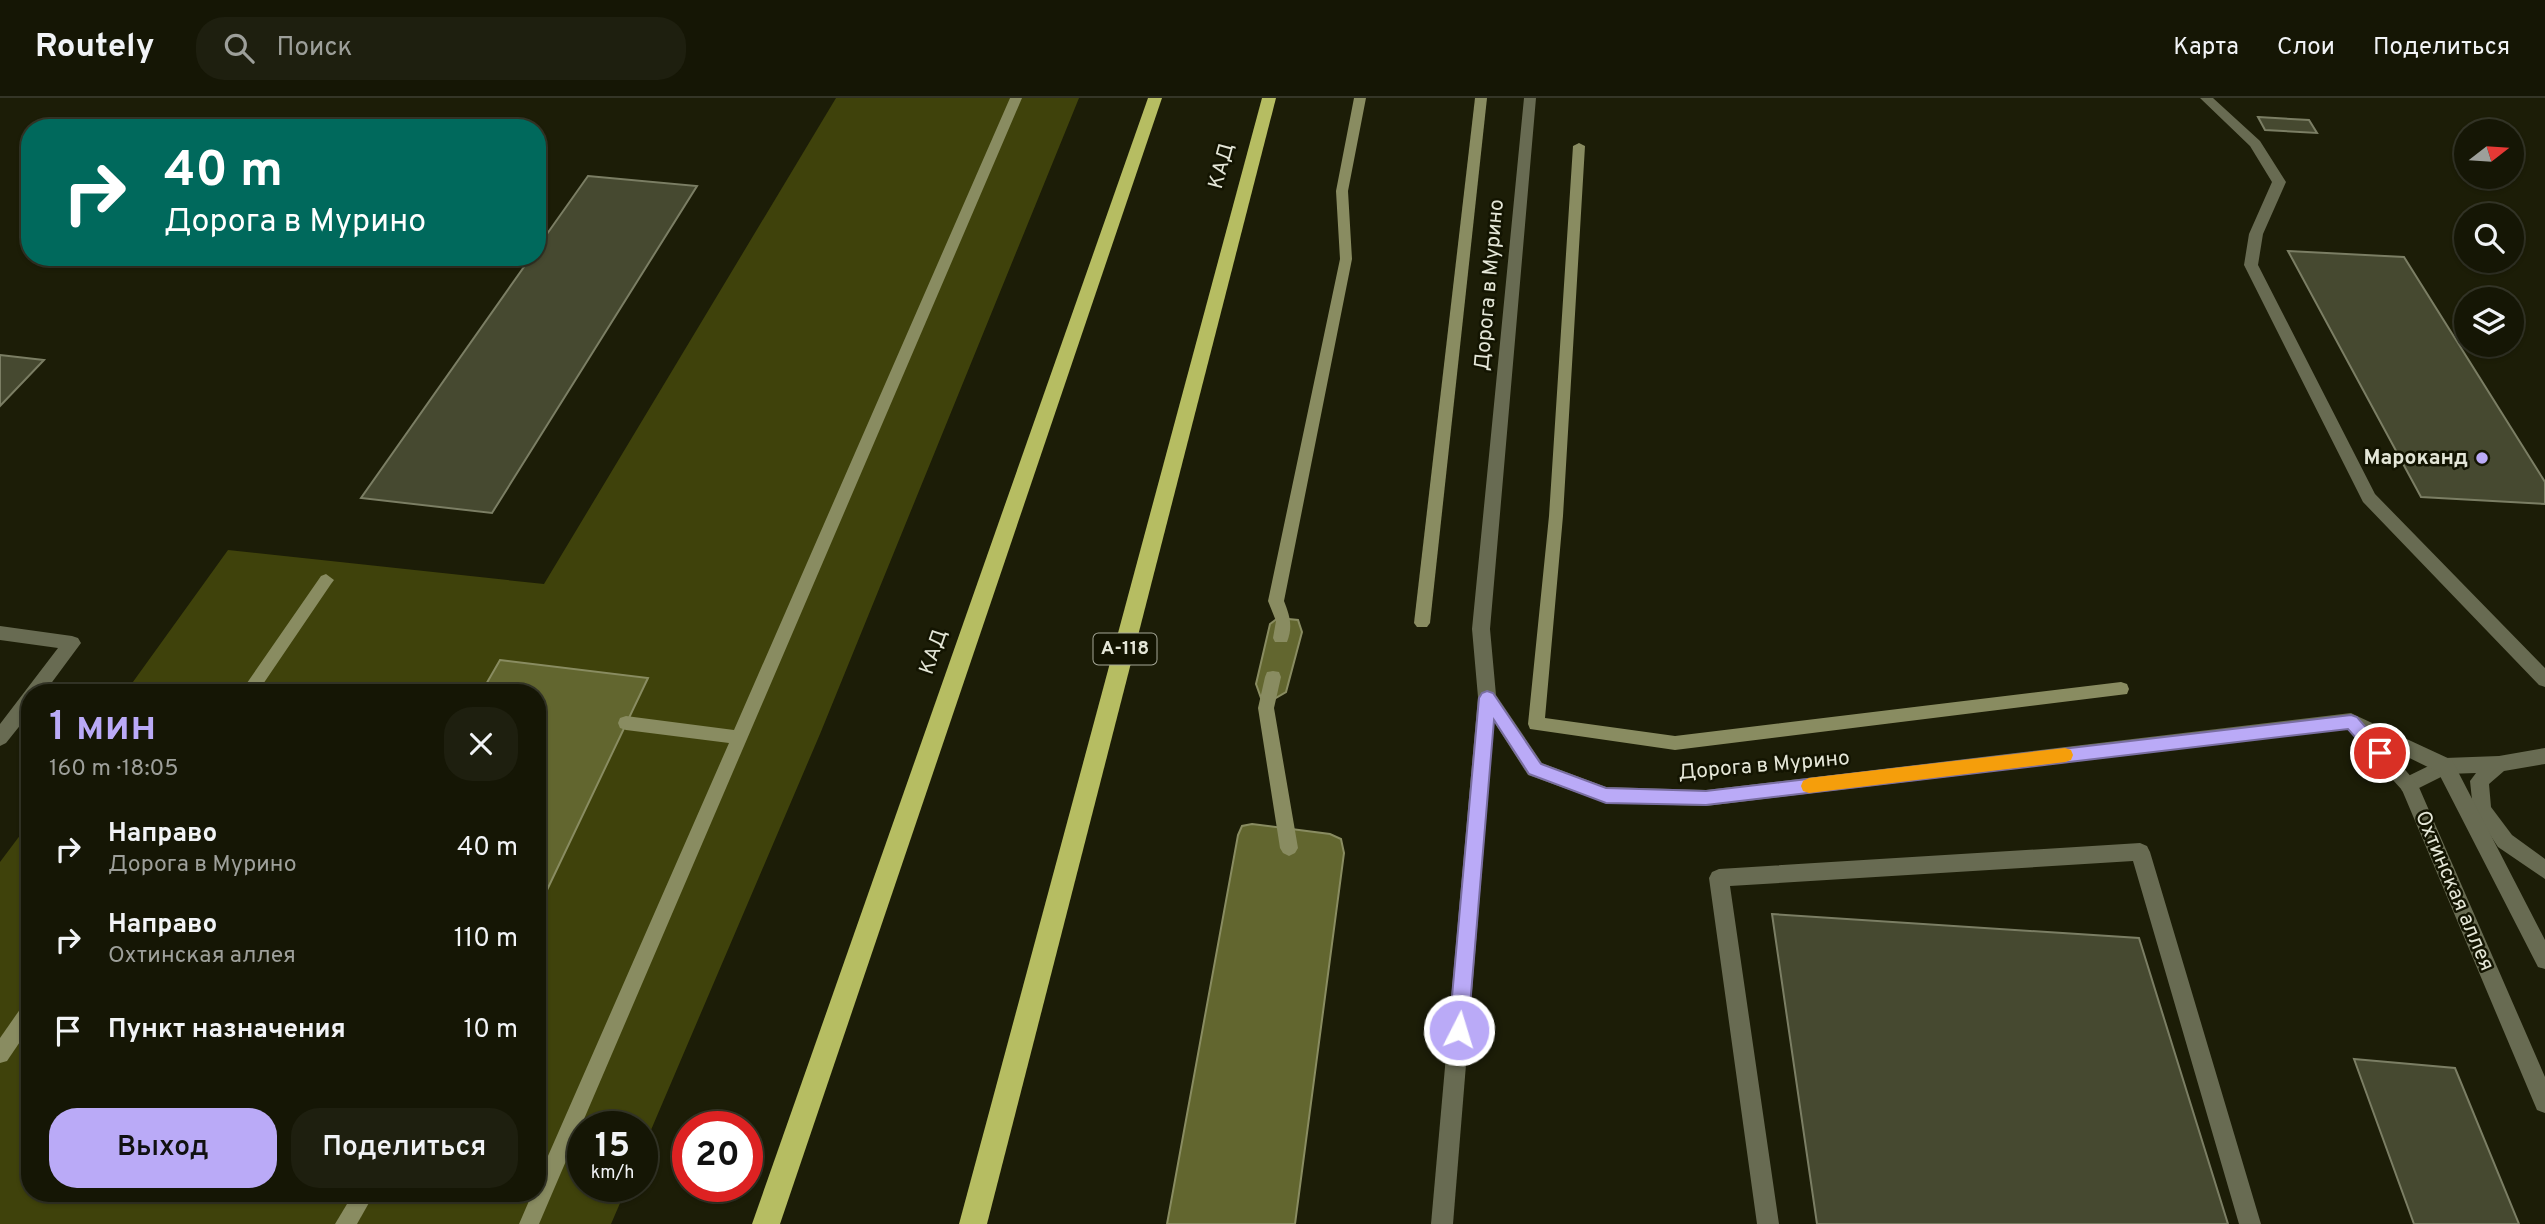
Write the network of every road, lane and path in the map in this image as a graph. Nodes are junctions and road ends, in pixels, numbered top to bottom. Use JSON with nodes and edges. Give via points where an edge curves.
{"nodes":[{"id":1,"x":1155,"y":98,"type":"edge"},
{"id":2,"x":1269,"y":98,"type":"edge"},
{"id":3,"x":1530,"y":98,"type":"edge"},
{"id":4,"x":2206,"y":98,"type":"edge"},
{"id":5,"x":0,"y":633,"type":"edge"},
{"id":6,"x":2545,"y":680,"type":"edge"},
{"id":7,"x":41,"y":684,"type":"edge"},
{"id":8,"x":1487,"y":698,"type":"junction"},
{"id":9,"x":21,"y":711,"type":"edge"},
{"id":10,"x":2351,"y":721,"type":"junction"},
{"id":11,"x":0,"y":738,"type":"edge"},
{"id":12,"x":2545,"y":756,"type":"edge"},
{"id":13,"x":2499,"y":764,"type":"junction"},
{"id":14,"x":2445,"y":766,"type":"junction"},
{"id":15,"x":2409,"y":785,"type":"junction"},
{"id":16,"x":2545,"y":870,"type":"edge"},
{"id":17,"x":2545,"y":960,"type":"edge"},
{"id":18,"x":2545,"y":1102,"type":"edge"},
{"id":19,"x":976,"y":1216,"type":"edge"},
{"id":20,"x":766,"y":1224,"type":"edge"},
{"id":21,"x":1442,"y":1224,"type":"edge"},
{"id":22,"x":1768,"y":1224,"type":"edge"},
{"id":23,"x":2250,"y":1224,"type":"edge"}],
"edges":[{"from":1,"to":20,"type":"highway","name":"КАД"},
{"from":2,"to":19,"type":"highway","name":"КАД","number":"А-118"},
{"from":3,"to":8,"type":"street","name":"Дорога в Мурино","via":[[1480,629]]},
{"from":4,"to":6,"type":"street","via":[[2255,144],[2279,183],[2256,234],[2251,265],[2370,498]]},
{"from":5,"to":7,"type":"street","via":[[72,643]]},
{"from":8,"to":10,"type":"street","name":"Дорога в Мурино","via":[[1535,769],[1606,795],[1668,797],[1706,798]]},
{"from":8,"to":21,"type":"street"},
{"from":9,"to":11,"type":"street"},
{"from":10,"to":14,"type":"street"},
{"from":10,"to":15,"type":"street","name":"Охтинская аллея"},
{"from":12,"to":13,"type":"street"},
{"from":13,"to":14,"type":"street"},
{"from":13,"to":16,"type":"street","via":[[2479,781],[2482,809],[2505,841]]},
{"from":14,"to":15,"type":"street"},
{"from":14,"to":17,"type":"street","name":"Охтинская аллея"},
{"from":15,"to":18,"type":"street","name":"Охтинская аллея"},
{"from":22,"to":23,"type":"street","via":[[1719,878],[2140,852]]}]}
